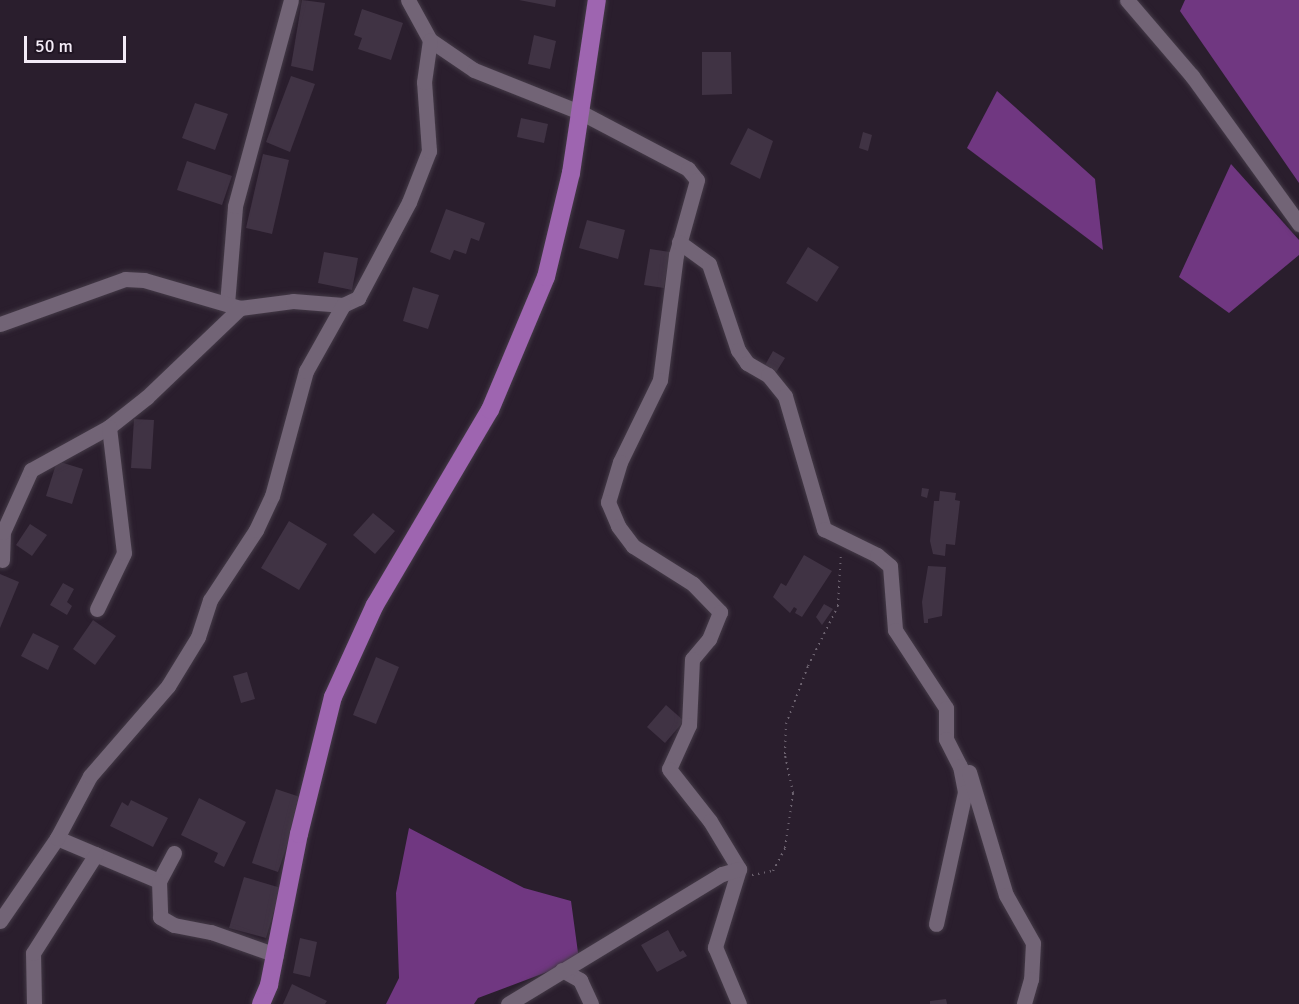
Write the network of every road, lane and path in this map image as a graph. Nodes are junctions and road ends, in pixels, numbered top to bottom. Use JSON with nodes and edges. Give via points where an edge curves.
{"nodes":[{"id":1,"x":291,"y":0,"type":"edge"},
{"id":2,"x":408,"y":0,"type":"edge"},
{"id":3,"x":597,"y":0,"type":"edge"},
{"id":4,"x":1127,"y":0,"type":"edge"},
{"id":5,"x":430,"y":40,"type":"junction"},
{"id":6,"x":582,"y":113,"type":"junction"},
{"id":7,"x":1299,"y":224,"type":"edge"},
{"id":8,"x":679,"y":242,"type":"junction"},
{"id":9,"x":344,"y":305,"type":"junction"},
{"id":10,"x":233,"y":306,"type":"junction"},
{"id":11,"x":0,"y":324,"type":"edge"},
{"id":12,"x":109,"y":427,"type":"junction"},
{"id":13,"x":835,"y":536,"type":"junction"},
{"id":14,"x":2,"y":560,"type":"dead end"},
{"id":15,"x":97,"y":609,"type":"dead end"},
{"id":16,"x":955,"y":757,"type":"junction"},
{"id":17,"x":57,"y":838,"type":"junction"},
{"id":18,"x":174,"y":853,"type":"dead end"},
{"id":19,"x":96,"y":854,"type":"junction"},
{"id":20,"x":739,"y":869,"type":"junction"},
{"id":21,"x":159,"y":880,"type":"junction"},
{"id":22,"x":0,"y":921,"type":"edge"},
{"id":23,"x":936,"y":924,"type":"dead end"},
{"id":24,"x":276,"y":955,"type":"junction"},
{"id":25,"x":562,"y":970,"type":"junction"},
{"id":26,"x":34,"y":1004,"type":"edge"},
{"id":27,"x":261,"y":1004,"type":"edge"},
{"id":28,"x":508,"y":1004,"type":"edge"},
{"id":29,"x":591,"y":1004,"type":"edge"},
{"id":30,"x":739,"y":1004,"type":"edge"},
{"id":31,"x":1024,"y":1004,"type":"edge"}],
"edges":[{"from":1,"to":10,"type":"street","via":[[235,206]]},
{"from":2,"to":5,"type":"street"},
{"from":3,"to":6,"type":"main road"},
{"from":4,"to":7,"type":"street","via":[[1192,76]]},
{"from":5,"to":6,"type":"street","via":[[474,70]]},
{"from":5,"to":9,"type":"street","via":[[424,82],[429,151],[420,179],[358,298]]},
{"from":6,"to":8,"type":"street","via":[[694,174],[697,180]]},
{"from":6,"to":24,"type":"main road","via":[[556,244],[512,363],[490,410],[375,604],[333,697],[297,844]]},
{"from":8,"to":13,"type":"street","via":[[709,264],[738,350],[747,363],[768,375],[784,396],[819,520]]},
{"from":8,"to":20,"type":"street","via":[[660,381],[620,462],[608,502],[618,526],[633,546],[693,584],[718,608],[718,621],[692,659],[689,725],[669,769],[710,821]]},
{"from":9,"to":10,"type":"street","via":[[293,301]]},
{"from":9,"to":17,"type":"street","via":[[306,371],[272,496],[256,530],[210,600],[198,637],[168,686],[90,776]]},
{"from":10,"to":11,"type":"street","via":[[144,280],[125,279]]},
{"from":10,"to":12,"type":"street","via":[[147,398]]},
{"from":12,"to":14,"type":"street","via":[[31,470],[3,532]]},
{"from":12,"to":15,"type":"street","via":[[120,490],[124,554]]},
{"from":13,"to":16,"type":"street","via":[[877,555],[890,566],[895,630],[942,699],[946,708],[946,739]]},
{"from":13,"to":20,"type":"path","via":[[842,554],[838,606],[807,666],[786,724],[785,754],[792,793],[785,848],[773,871],[753,876]]},
{"from":16,"to":23,"type":"street","via":[[964,778],[963,806]]},
{"from":16,"to":31,"type":"street","via":[[969,772],[1006,896],[1033,943],[1031,979]]},
{"from":17,"to":19,"type":"street"},
{"from":17,"to":22,"type":"street"},
{"from":18,"to":21,"type":"street"},
{"from":19,"to":21,"type":"street"},
{"from":19,"to":26,"type":"street","via":[[33,953]]},
{"from":20,"to":25,"type":"street","via":[[722,874]]},
{"from":20,"to":30,"type":"street","via":[[715,947]]},
{"from":21,"to":24,"type":"street","via":[[160,917],[174,925],[210,932]]},
{"from":24,"to":27,"type":"main road"},
{"from":25,"to":28,"type":"street"},
{"from":25,"to":29,"type":"street","via":[[580,980]]}]}
